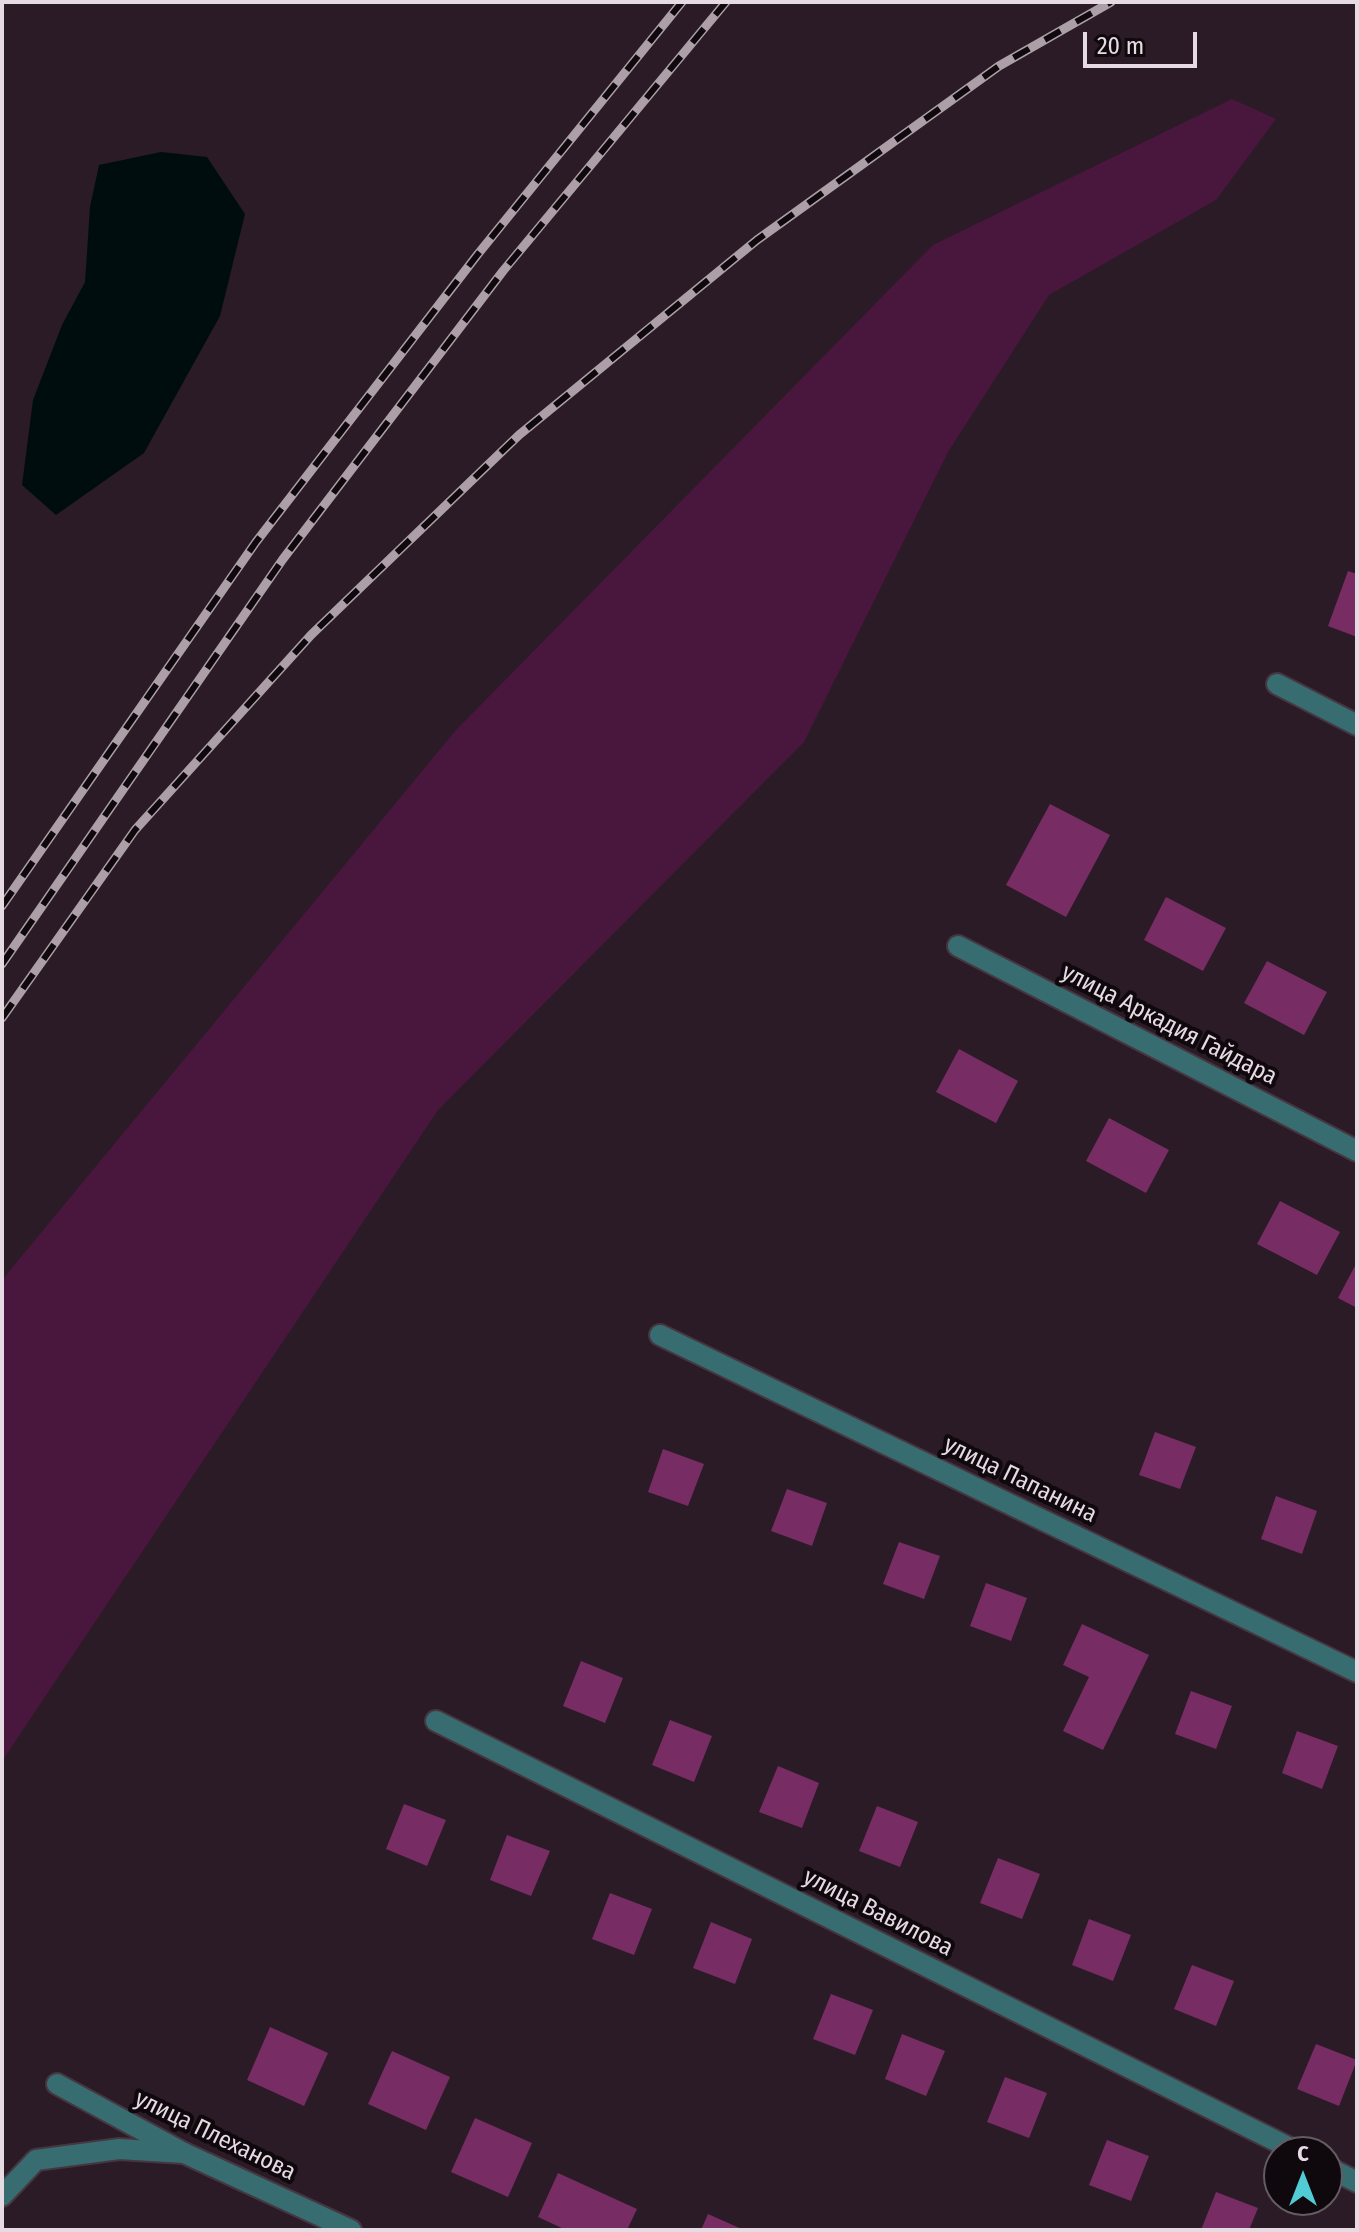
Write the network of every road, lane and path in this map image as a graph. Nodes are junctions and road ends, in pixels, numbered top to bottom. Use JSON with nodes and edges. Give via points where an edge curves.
{"nodes":[{"id":1,"x":1277,"y":684,"type":"dead end"},
{"id":2,"x":1357,"y":725,"type":"edge"},
{"id":3,"x":958,"y":946,"type":"dead end"},
{"id":4,"x":1357,"y":1151,"type":"edge"},
{"id":5,"x":660,"y":1335,"type":"dead end"},
{"id":6,"x":1357,"y":1672,"type":"edge"},
{"id":7,"x":436,"y":1721,"type":"dead end"},
{"id":8,"x":57,"y":2084,"type":"dead end"},
{"id":9,"x":1266,"y":2136,"type":"edge"},
{"id":10,"x":184,"y":2153,"type":"junction"},
{"id":11,"x":2,"y":2196,"type":"edge"},
{"id":12,"x":351,"y":2230,"type":"edge"}],
"edges":[{"from":1,"to":2,"type":"street"},
{"from":3,"to":4,"type":"street","name":"улица Аркадия Гайдара"},
{"from":5,"to":6,"type":"street","name":"улица Папанина"},
{"from":7,"to":9,"type":"street","name":"улица Вавилова"},
{"from":8,"to":10,"type":"street","name":"улица Плеханова"},
{"from":10,"to":11,"type":"street","via":[[119,2149],[36,2160]]},
{"from":10,"to":12,"type":"street","name":"улица Плеханова"}]}
